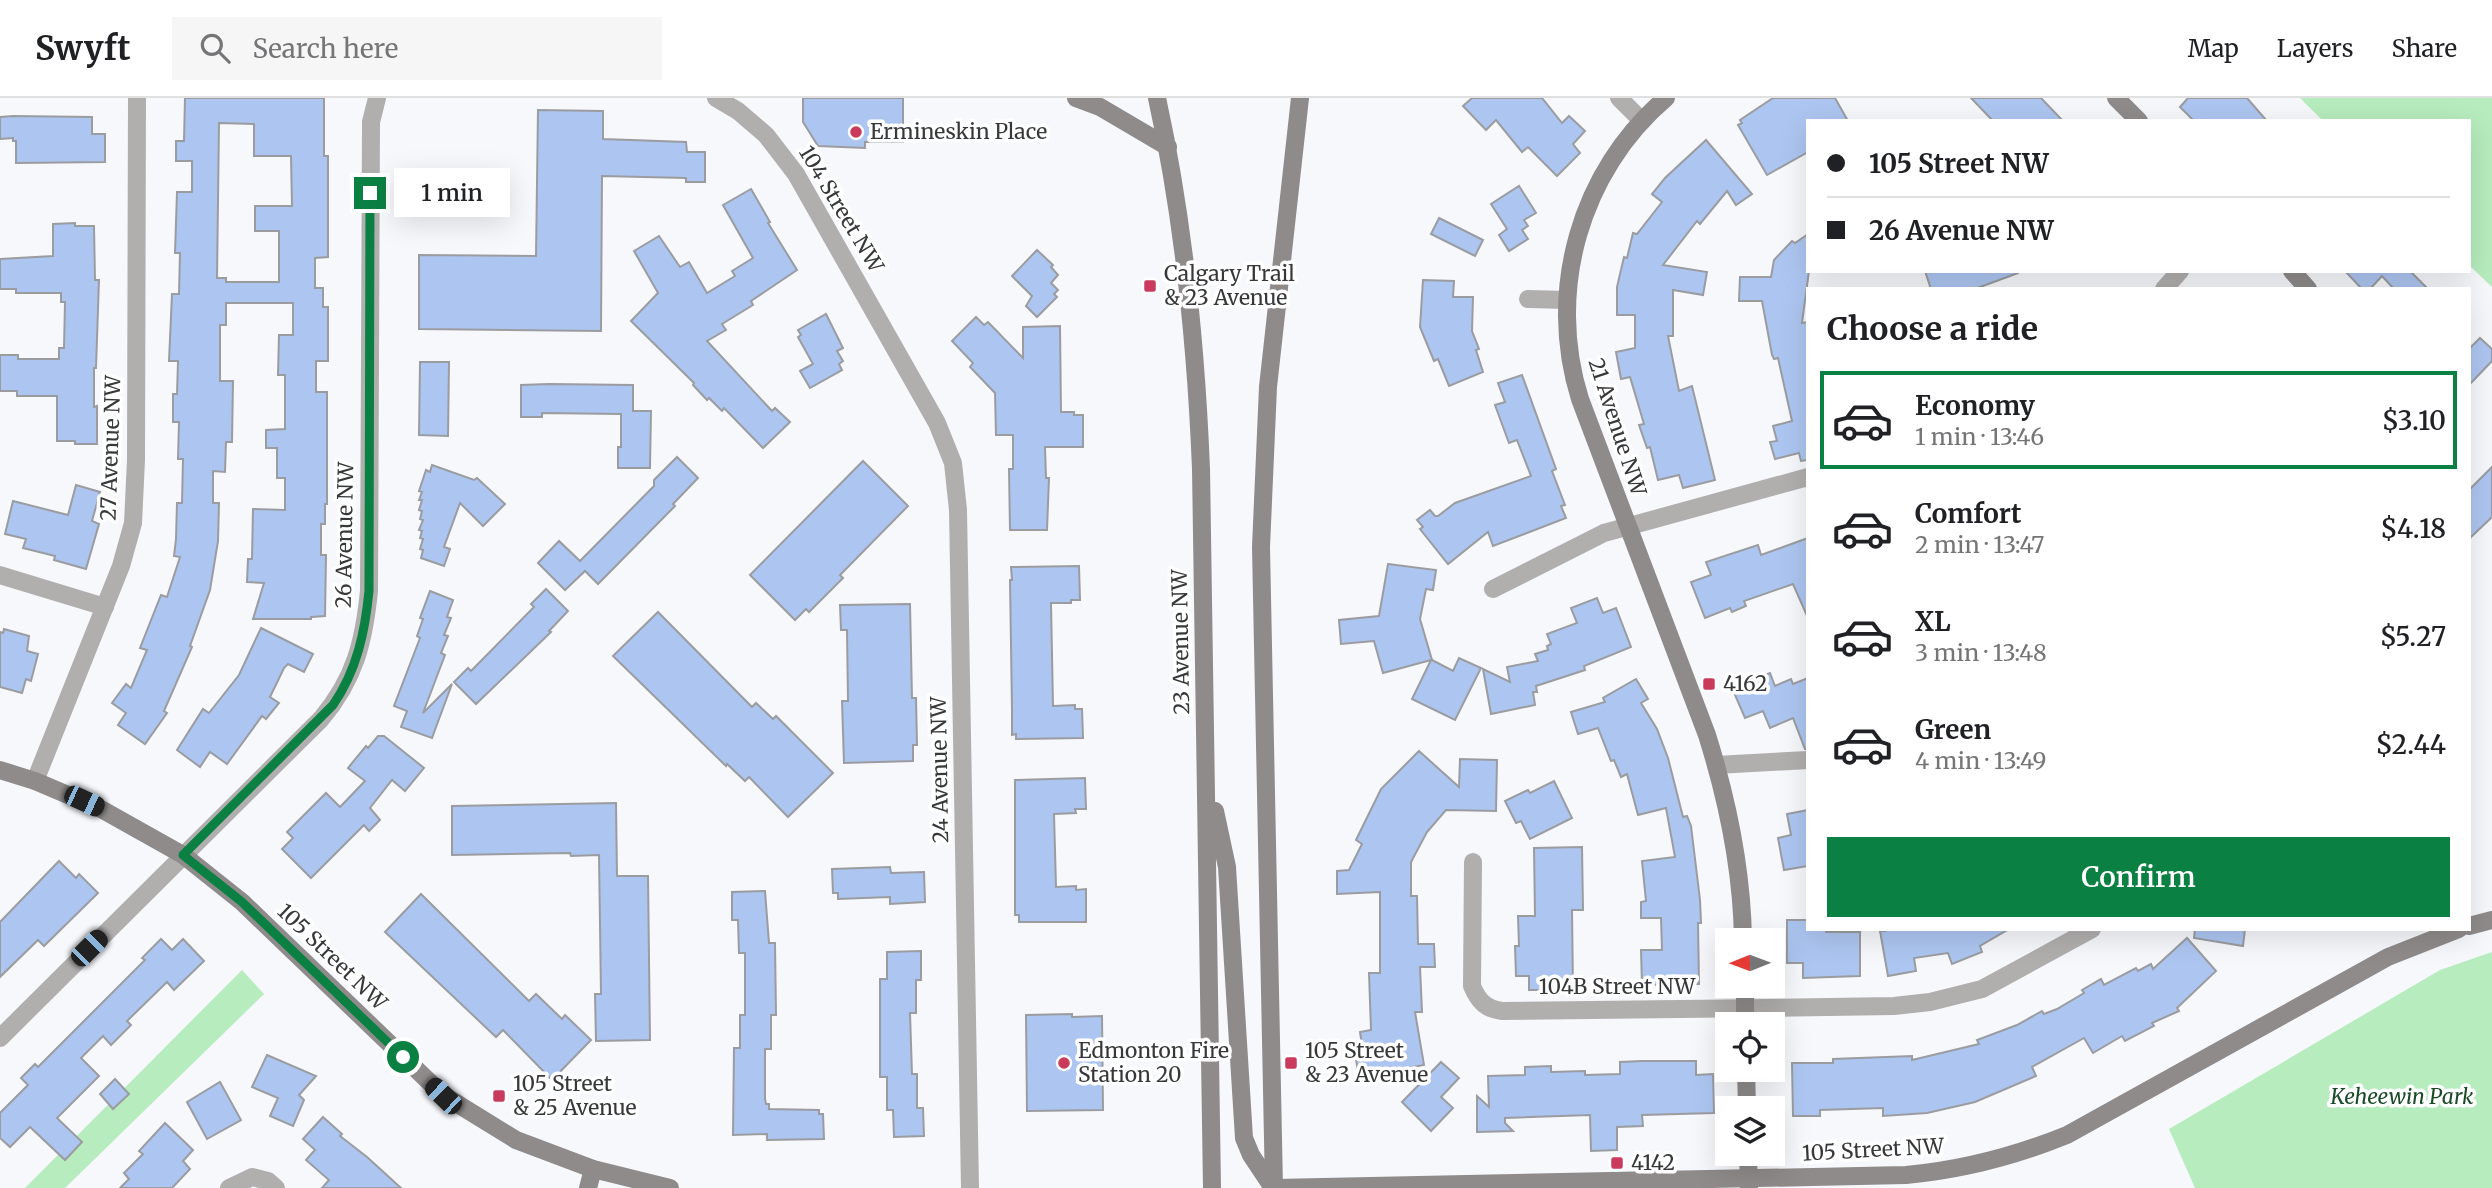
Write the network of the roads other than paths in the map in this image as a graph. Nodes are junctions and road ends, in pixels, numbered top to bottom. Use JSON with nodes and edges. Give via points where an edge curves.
{"nodes":[{"id":1,"x":137,"y":98,"type":"edge"},
{"id":2,"x":377,"y":98,"type":"edge"},
{"id":3,"x":716,"y":98,"type":"edge"},
{"id":4,"x":1076,"y":98,"type":"edge"},
{"id":5,"x":1157,"y":98,"type":"edge"},
{"id":6,"x":1300,"y":98,"type":"edge"},
{"id":7,"x":1619,"y":98,"type":"edge"},
{"id":8,"x":1666,"y":98,"type":"edge"},
{"id":9,"x":2116,"y":98,"type":"edge"},
{"id":10,"x":2137,"y":119,"type":"edge"},
{"id":11,"x":1642,"y":121,"type":"junction"},
{"id":12,"x":1168,"y":147,"type":"junction"},
{"id":13,"x":2178,"y":273,"type":"edge"},
{"id":14,"x":2294,"y":273,"type":"edge"},
{"id":15,"x":2166,"y":287,"type":"edge"},
{"id":16,"x":2306,"y":287,"type":"edge"},
{"id":17,"x":1528,"y":299,"type":"dead end"},
{"id":18,"x":1567,"y":300,"type":"junction"},
{"id":19,"x":905,"y":362,"type":"joint"},
{"id":20,"x":1806,"y":478,"type":"edge"},
{"id":21,"x":1626,"y":526,"type":"junction"},
{"id":22,"x":0,"y":575,"type":"edge"},
{"id":23,"x":1493,"y":589,"type":"dead end"},
{"id":24,"x":105,"y":607,"type":"junction"},
{"id":25,"x":1806,"y":760,"type":"edge"},
{"id":26,"x":1716,"y":765,"type":"junction"},
{"id":27,"x":1206,"y":767,"type":"junction"},
{"id":28,"x":0,"y":770,"type":"edge"},
{"id":29,"x":35,"y":781,"type":"junction"},
{"id":30,"x":183,"y":855,"type":"junction"},
{"id":31,"x":1472,"y":862,"type":"dead end"},
{"id":32,"x":2492,"y":920,"type":"edge"},
{"id":33,"x":2471,"y":925,"type":"edge"},
{"id":34,"x":1742,"y":928,"type":"edge"},
{"id":35,"x":2088,"y":931,"type":"edge"},
{"id":36,"x":2454,"y":931,"type":"edge"},
{"id":37,"x":1785,"y":1013,"type":"edge"},
{"id":38,"x":1715,"y":1015,"type":"edge"},
{"id":39,"x":0,"y":1038,"type":"edge"},
{"id":40,"x":593,"y":1169,"type":"junction"},
{"id":41,"x":1749,"y":1183,"type":"edge"},
{"id":42,"x":229,"y":1188,"type":"edge"},
{"id":43,"x":276,"y":1188,"type":"edge"},
{"id":44,"x":588,"y":1188,"type":"edge"},
{"id":45,"x":670,"y":1188,"type":"edge"},
{"id":46,"x":970,"y":1188,"type":"edge"},
{"id":47,"x":1213,"y":1188,"type":"edge"},
{"id":48,"x":1274,"y":1188,"type":"edge"}],
"edges":[{"from":1,"to":24,"type":"street","name":"27 Avenue NW","via":[[135,508],[127,552]]},
{"from":2,"to":30,"type":"street","name":"26 Avenue NW","via":[[371,122],[369,591],[359,652],[333,705]]},
{"from":3,"to":19,"type":"street","name":"104 Street NW","via":[[760,130],[790,166]]},
{"from":4,"to":12,"type":"street"},
{"from":5,"to":12,"type":"street","name":"23 Avenue NW"},
{"from":6,"to":48,"type":"street","via":[[1263,468]]},
{"from":7,"to":11,"type":"street"},
{"from":8,"to":11,"type":"street"},
{"from":9,"to":10,"type":"street"},
{"from":11,"to":18,"type":"street","name":"21 Avenue NW","via":[[1612,159],[1586,211],[1576,241]]},
{"from":12,"to":27,"type":"street","name":"23 Avenue NW","via":[[1196,368]]},
{"from":13,"to":15,"type":"street"},
{"from":14,"to":16,"type":"street"},
{"from":17,"to":18,"type":"street"},
{"from":18,"to":21,"type":"street","name":"21 Avenue NW","via":[[1575,382]]},
{"from":19,"to":46,"type":"street","name":"24 Avenue NW","via":[[947,443],[957,484]]},
{"from":20,"to":21,"type":"street","name":"21 Avenue NW"},
{"from":21,"to":23,"type":"street","name":"21 Avenue NW","via":[[1594,537]]},
{"from":21,"to":26,"type":"street","name":"21 Avenue NW"},
{"from":22,"to":24,"type":"street"},
{"from":24,"to":29,"type":"street","name":"27 Avenue NW"},
{"from":25,"to":26,"type":"street"},
{"from":26,"to":34,"type":"street","name":"21 Avenue NW","via":[[1740,877]]},
{"from":27,"to":47,"type":"street","name":"23 Avenue NW"},
{"from":27,"to":48,"type":"street","via":[[1227,867],[1244,1138]]},
{"from":28,"to":29,"type":"street","name":"105 Street NW"},
{"from":29,"to":30,"type":"street","name":"105 Street NW","via":[[139,828]]},
{"from":30,"to":39,"type":"street","name":"26 Avenue NW"},
{"from":30,"to":40,"type":"street","name":"105 Street NW","via":[[242,902],[443,1096],[516,1140]]},
{"from":31,"to":38,"type":"street","name":"104B Street NW","via":[[1472,986],[1477,998],[1492,1010]]},
{"from":32,"to":33,"type":"street"},
{"from":35,"to":37,"type":"street","name":"104B Street NW","via":[[2000,981],[1947,1000]]},
{"from":36,"to":41,"type":"street","name":"105 Street NW","via":[[2388,957],[2095,1121],[2040,1146],[1937,1172]]},
{"from":40,"to":44,"type":"street"},
{"from":40,"to":45,"type":"street","name":"105 Street NW"},
{"from":41,"to":48,"type":"street","name":"105 Street NW"},
{"from":42,"to":43,"type":"street","via":[[252,1177]]}]}
